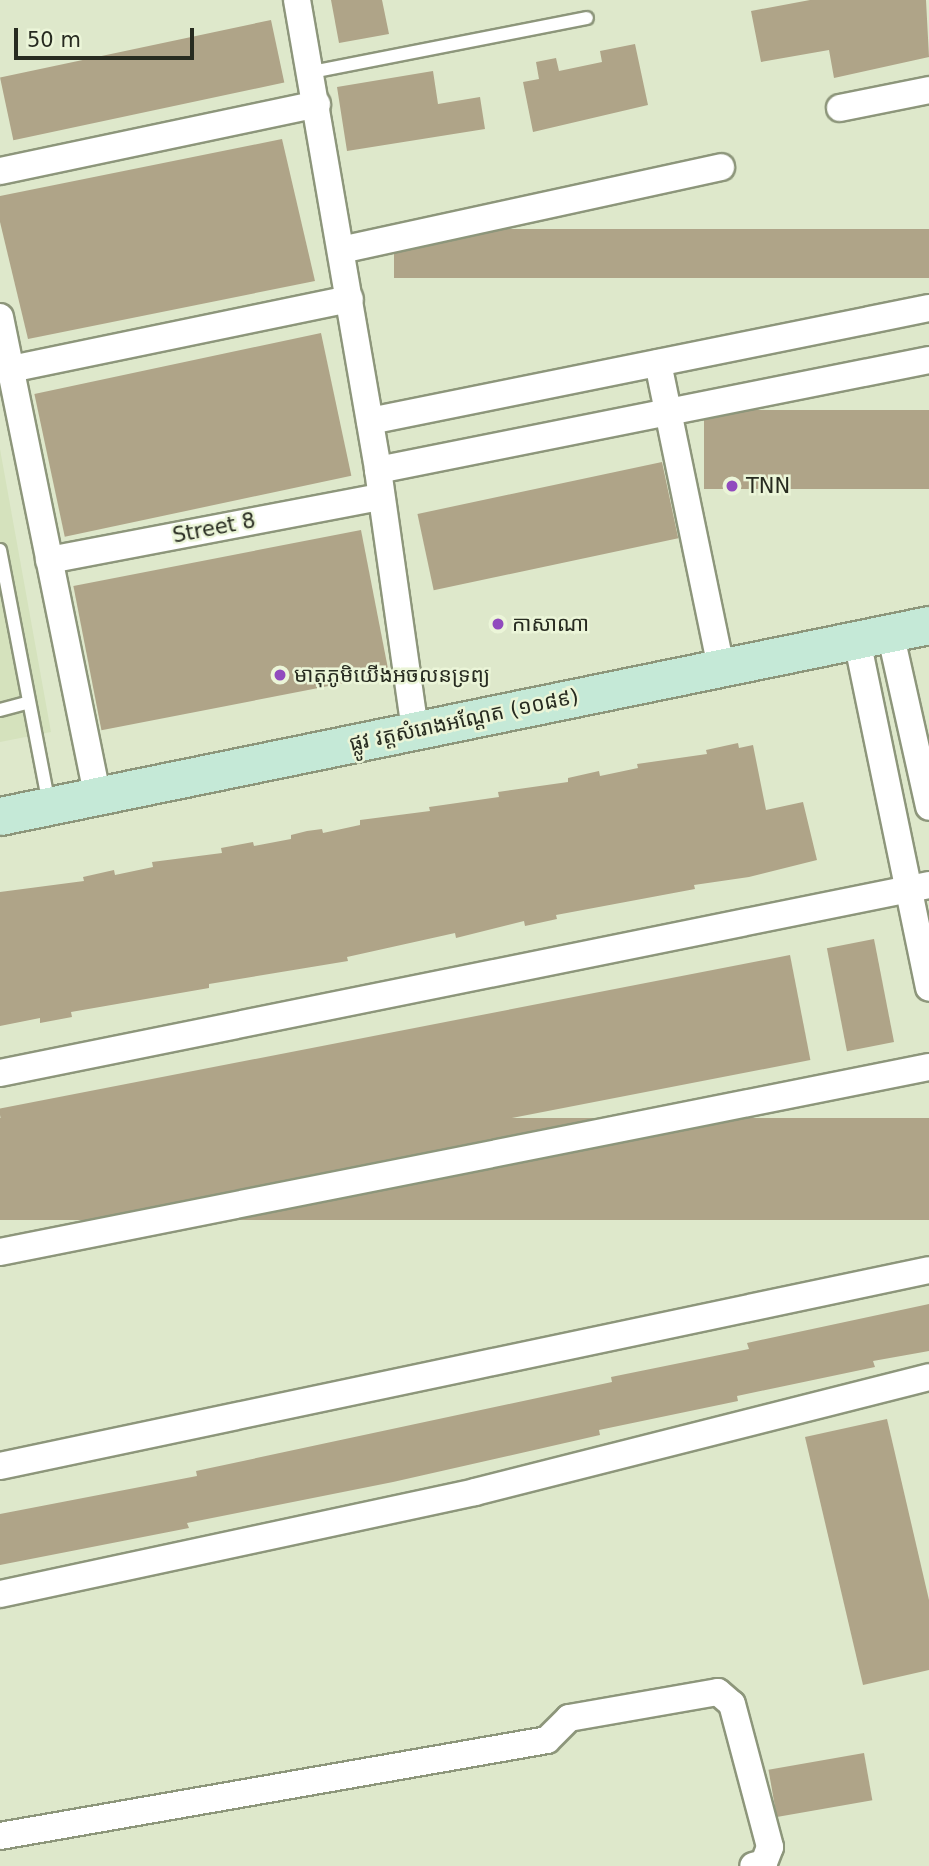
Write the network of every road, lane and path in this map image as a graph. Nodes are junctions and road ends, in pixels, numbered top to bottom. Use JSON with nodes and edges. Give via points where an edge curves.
{"nodes":[{"id":1,"x":297,"y":0,"type":"edge"},
{"id":2,"x":587,"y":18,"type":"dead end"},
{"id":3,"x":312,"y":72,"type":"junction"},
{"id":4,"x":929,"y":90,"type":"edge"},
{"id":5,"x":317,"y":104,"type":"junction"},
{"id":6,"x":840,"y":108,"type":"dead end"},
{"id":7,"x":721,"y":167,"type":"dead end"},
{"id":8,"x":0,"y":171,"type":"edge"},
{"id":9,"x":341,"y":250,"type":"junction"},
{"id":10,"x":350,"y":299,"type":"junction"},
{"id":11,"x":929,"y":308,"type":"edge"},
{"id":12,"x":0,"y":317,"type":"edge"},
{"id":13,"x":929,"y":360,"type":"edge"},
{"id":14,"x":658,"y":363,"type":"junction"},
{"id":15,"x":11,"y":369,"type":"junction"},
{"id":16,"x":668,"y":411,"type":"junction"},
{"id":17,"x":370,"y":421,"type":"junction"},
{"id":18,"x":379,"y":470,"type":"junction"},
{"id":19,"x":380,"y":496,"type":"junction"},
{"id":20,"x":0,"y":550,"type":"edge"},
{"id":21,"x":49,"y":560,"type":"junction"},
{"id":22,"x":929,"y":625,"type":"edge"},
{"id":23,"x":873,"y":636,"type":"junction"},
{"id":24,"x":720,"y":667,"type":"junction"},
{"id":25,"x":29,"y":702,"type":"junction"},
{"id":26,"x":0,"y":710,"type":"edge"},
{"id":27,"x":415,"y":729,"type":"junction"},
{"id":28,"x":98,"y":798,"type":"junction"},
{"id":29,"x":929,"y":807,"type":"edge"},
{"id":30,"x":50,"y":808,"type":"junction"},
{"id":31,"x":0,"y":817,"type":"edge"},
{"id":32,"x":919,"y":887,"type":"edge"},
{"id":33,"x":929,"y":988,"type":"edge"},
{"id":34,"x":929,"y":1067,"type":"edge"},
{"id":35,"x":0,"y":1073,"type":"edge"},
{"id":36,"x":0,"y":1252,"type":"edge"},
{"id":37,"x":929,"y":1270,"type":"edge"},
{"id":38,"x":929,"y":1377,"type":"edge"},
{"id":39,"x":0,"y":1466,"type":"edge"},
{"id":40,"x":0,"y":1594,"type":"edge"},
{"id":41,"x":0,"y":1836,"type":"edge"},
{"id":42,"x":753,"y":1866,"type":"edge"}],
"edges":[{"from":1,"to":3,"type":"street"},
{"from":2,"to":3,"type":"lane"},
{"from":3,"to":5,"type":"street"},
{"from":4,"to":6,"type":"street"},
{"from":5,"to":8,"type":"street"},
{"from":5,"to":9,"type":"street"},
{"from":7,"to":9,"type":"street"},
{"from":9,"to":10,"type":"street"},
{"from":10,"to":15,"type":"street"},
{"from":10,"to":17,"type":"street"},
{"from":11,"to":14,"type":"street"},
{"from":12,"to":15,"type":"street"},
{"from":13,"to":16,"type":"street"},
{"from":14,"to":16,"type":"street"},
{"from":14,"to":17,"type":"street"},
{"from":15,"to":21,"type":"street"},
{"from":16,"to":18,"type":"street"},
{"from":16,"to":24,"type":"street"},
{"from":17,"to":18,"type":"street"},
{"from":18,"to":19,"type":"street"},
{"from":19,"to":21,"type":"street","name":"Street 8"},
{"from":19,"to":27,"type":"street"},
{"from":20,"to":25,"type":"lane"},
{"from":21,"to":28,"type":"street"},
{"from":22,"to":23,"type":"main road","name":"ផ្លូវ វត្តសំរោងអណ្ដែត (១០៨៩)"},
{"from":23,"to":24,"type":"main road","name":"ផ្លូវ វត្តសំរោងអណ្ដែត (១០៨៩)"},
{"from":23,"to":29,"type":"street"},
{"from":23,"to":32,"type":"street"},
{"from":24,"to":27,"type":"main road","name":"ផ្លូវ វត្តសំរោងអណ្ដែត (១០៨៩)"},
{"from":25,"to":26,"type":"lane"},
{"from":25,"to":30,"type":"lane"},
{"from":27,"to":28,"type":"main road","name":"ផ្លូវ វត្តសំរោងអណ្ដែត (១០៨៩)"},
{"from":28,"to":30,"type":"main road","name":"ផ្លូវ វត្តសំរោងអណ្ដែត (១០៨៩)"},
{"from":30,"to":31,"type":"main road","name":"ផ្លូវ វត្តសំរោងអណ្ដែត (១០៨៩)"},
{"from":32,"to":33,"type":"street"},
{"from":32,"to":35,"type":"street"},
{"from":34,"to":36,"type":"street"},
{"from":37,"to":39,"type":"street"},
{"from":38,"to":40,"type":"street","via":[[475,1492]]},
{"from":41,"to":42,"type":"street","via":[[547,1740],[569,1718],[718,1692],[732,1704],[770,1847],[764,1863]]}]}
